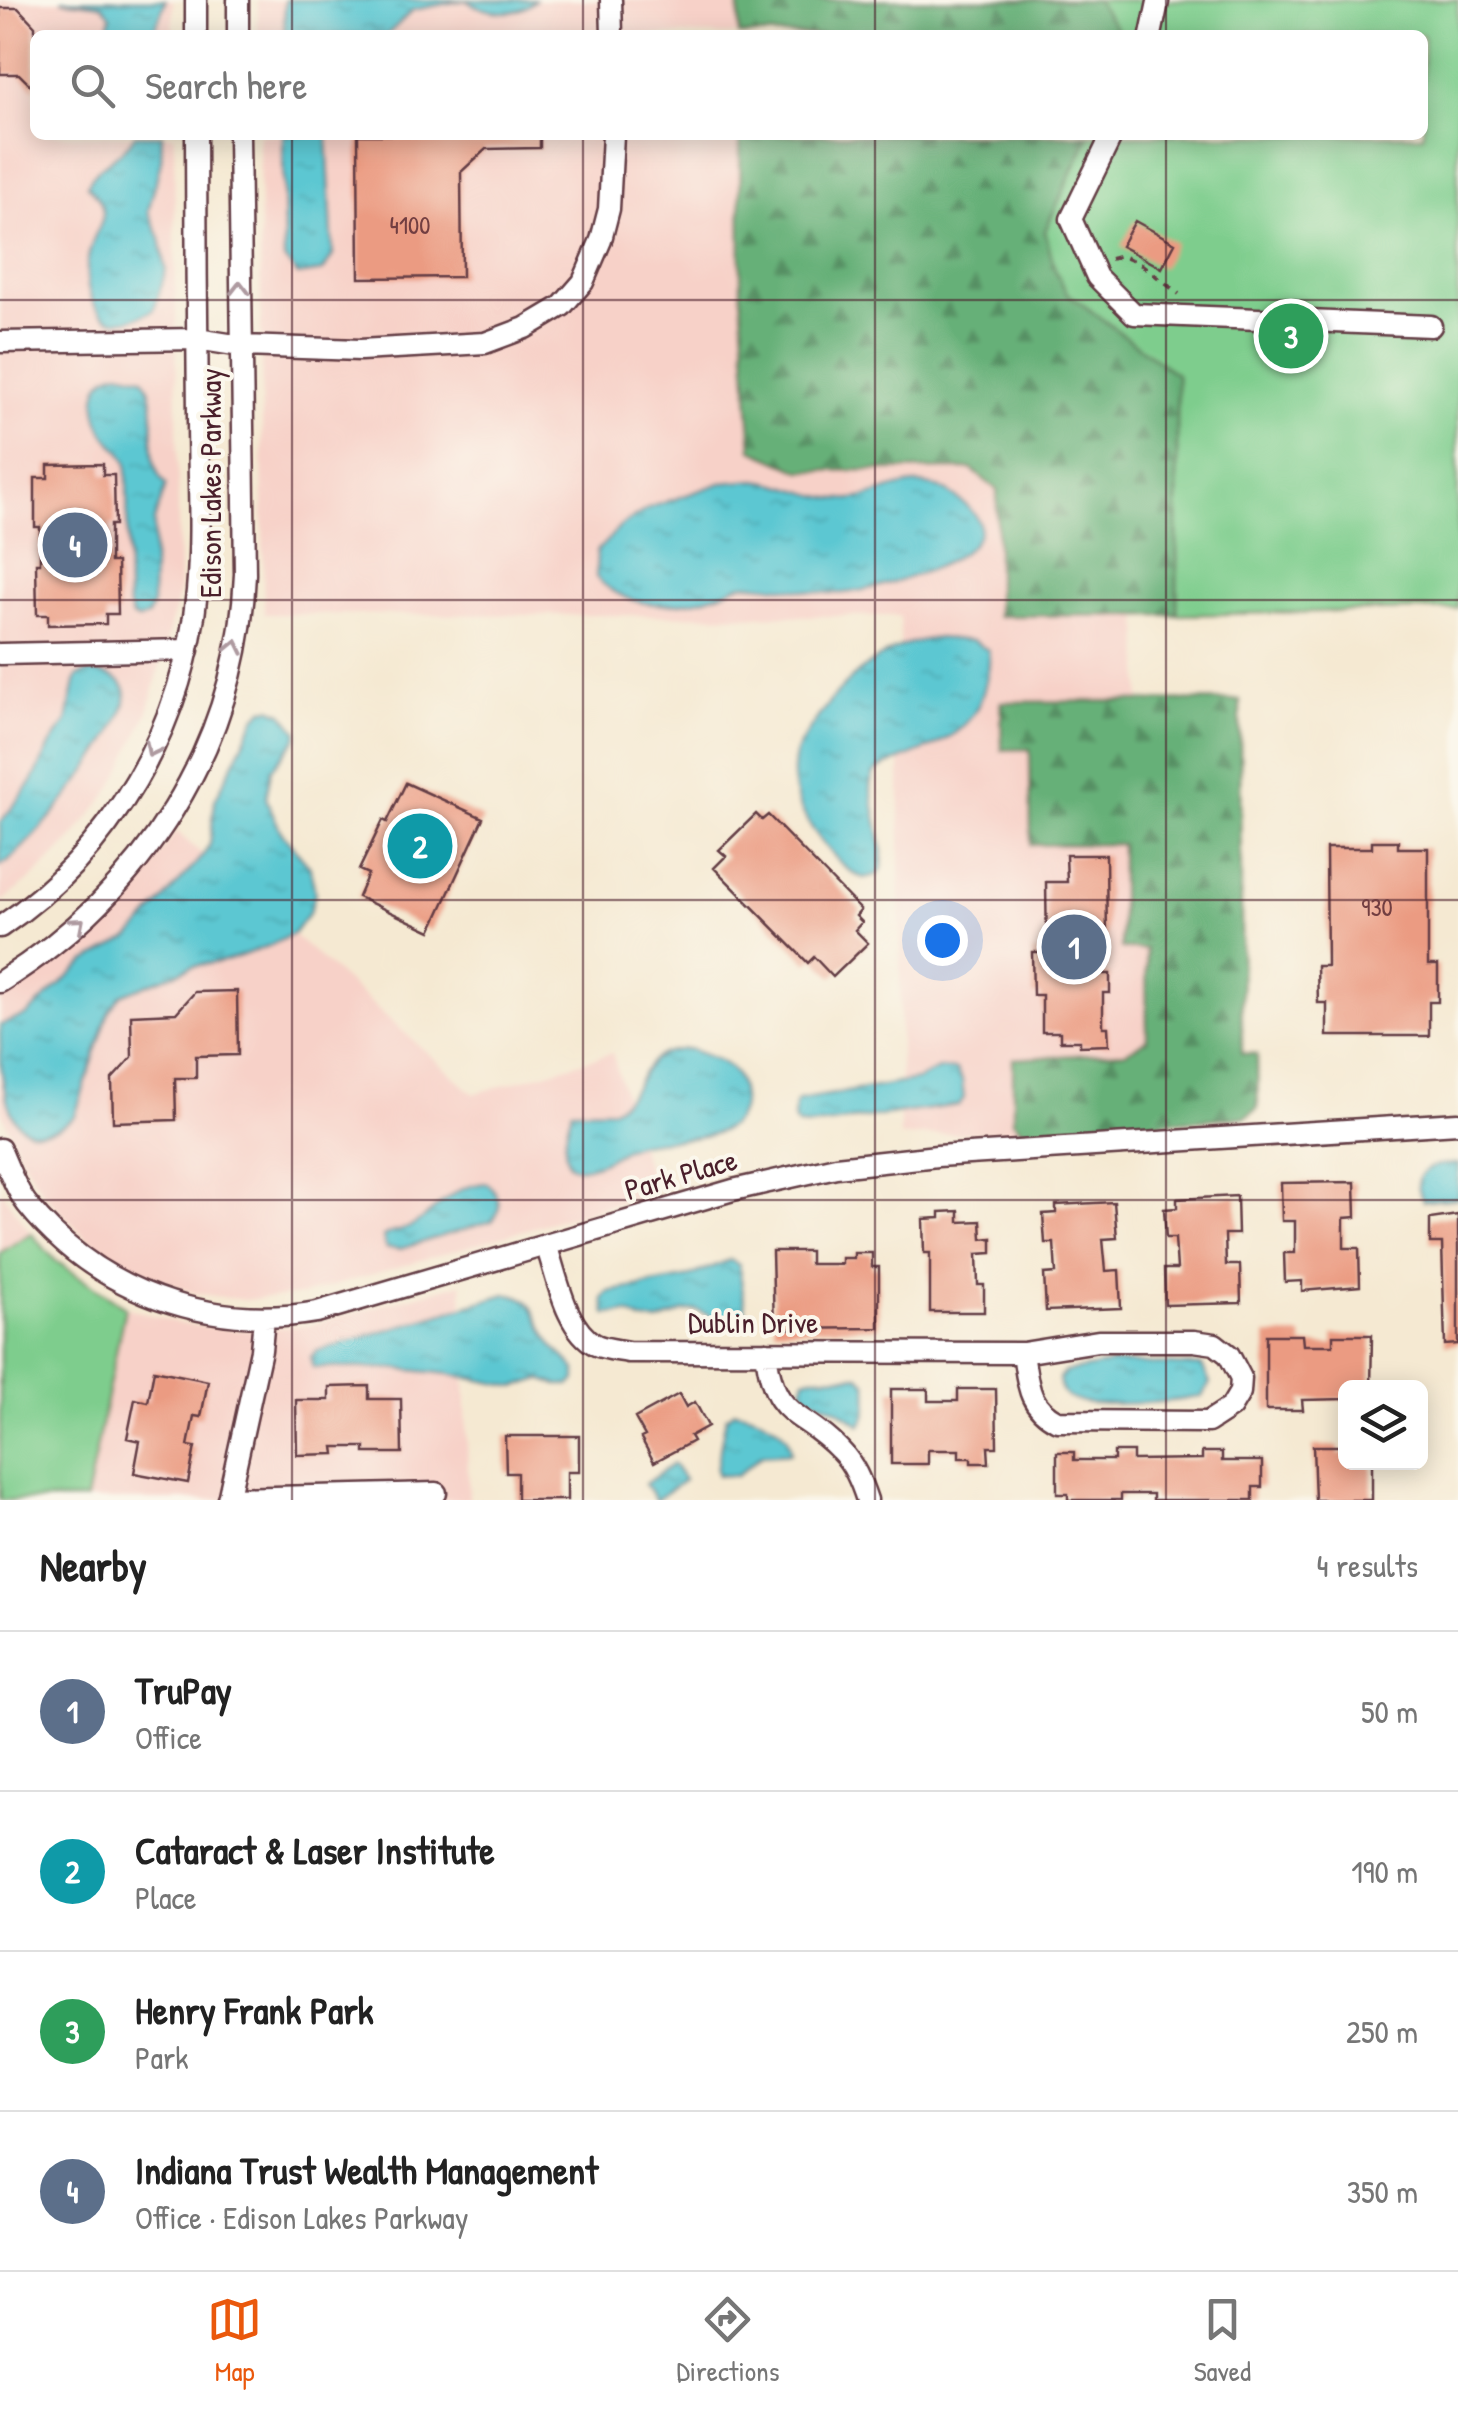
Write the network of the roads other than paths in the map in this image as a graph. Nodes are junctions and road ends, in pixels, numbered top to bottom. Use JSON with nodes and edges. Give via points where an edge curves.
{"nodes":[{"id":1,"x":196,"y":0,"type":"edge"},
{"id":2,"x":238,"y":0,"type":"edge"},
{"id":3,"x":611,"y":0,"type":"edge"},
{"id":4,"x":1158,"y":0,"type":"edge"},
{"id":5,"x":196,"y":30,"type":"edge"},
{"id":6,"x":238,"y":30,"type":"edge"},
{"id":7,"x":612,"y":30,"type":"edge"},
{"id":8,"x":1152,"y":30,"type":"edge"},
{"id":9,"x":196,"y":140,"type":"edge"},
{"id":10,"x":239,"y":140,"type":"edge"},
{"id":11,"x":613,"y":140,"type":"edge"},
{"id":12,"x":1110,"y":140,"type":"edge"},
{"id":13,"x":1431,"y":326,"type":"dead end"},
{"id":14,"x":197,"y":339,"type":"junction"},
{"id":15,"x":0,"y":342,"type":"edge"},
{"id":16,"x":241,"y":346,"type":"junction"},
{"id":17,"x":188,"y":650,"type":"junction"},
{"id":18,"x":0,"y":654,"type":"edge"},
{"id":19,"x":0,"y":927,"type":"edge"},
{"id":20,"x":0,"y":982,"type":"edge"},
{"id":21,"x":1458,"y":1123,"type":"edge"},
{"id":22,"x":0,"y":1148,"type":"edge"},
{"id":23,"x":546,"y":1245,"type":"junction"},
{"id":24,"x":264,"y":1318,"type":"junction"},
{"id":25,"x":766,"y":1352,"type":"junction"},
{"id":26,"x":1024,"y":1353,"type":"junction"},
{"id":27,"x":436,"y":1493,"type":"dead end"},
{"id":28,"x":228,"y":1499,"type":"edge"},
{"id":29,"x":867,"y":1500,"type":"edge"}],
"edges":[{"from":1,"to":5,"type":"street"},
{"from":2,"to":6,"type":"street"},
{"from":3,"to":7,"type":"street"},
{"from":4,"to":8,"type":"street"},
{"from":9,"to":14,"type":"street","name":"Edison Lakes Parkway"},
{"from":16,"to":10,"type":"street","name":"Edison Lakes Parkway","one_way":true},
{"from":11,"to":16,"type":"street","via":[[609,209],[583,282],[562,306],[525,328],[485,343],[369,350]]},
{"from":12,"to":13,"type":"street","via":[[1072,219],[1097,278],[1134,314]]},
{"from":14,"to":15,"type":"street"},
{"from":14,"to":16,"type":"street"},
{"from":14,"to":17,"type":"street","name":"Edison Lakes Parkway","via":[[199,559]]},
{"from":20,"to":16,"type":"street","name":"Edison Lakes Parkway","one_way":true,"via":[[104,902],[180,802],[210,740],[244,593]]},
{"from":17,"to":18,"type":"street"},
{"from":17,"to":19,"type":"street","name":"Edison Lakes Parkway","one_way":true,"via":[[161,732],[114,814],[61,877]]},
{"from":21,"to":23,"type":"street","name":"Park Place","via":[[852,1165],[762,1183]]},
{"from":22,"to":24,"type":"street","name":"Park Place","via":[[26,1202],[110,1276],[189,1309]]},
{"from":23,"to":24,"type":"street","name":"Park Place","via":[[317,1312]]},
{"from":23,"to":25,"type":"street","name":"Dublin Drive","via":[[571,1315],[596,1345],[628,1352]]},
{"from":24,"to":28,"type":"street"},
{"from":25,"to":26,"type":"street","name":"Dublin Drive"},
{"from":25,"to":29,"type":"street","via":[[777,1398],[843,1452]]},
{"from":26,"to":26,"type":"street","name":"Dublin Drive","via":[[1098,1341],[1215,1344],[1237,1366],[1240,1392],[1208,1422],[1056,1421],[1030,1398]]},
{"from":27,"to":28,"type":"street"}]}
